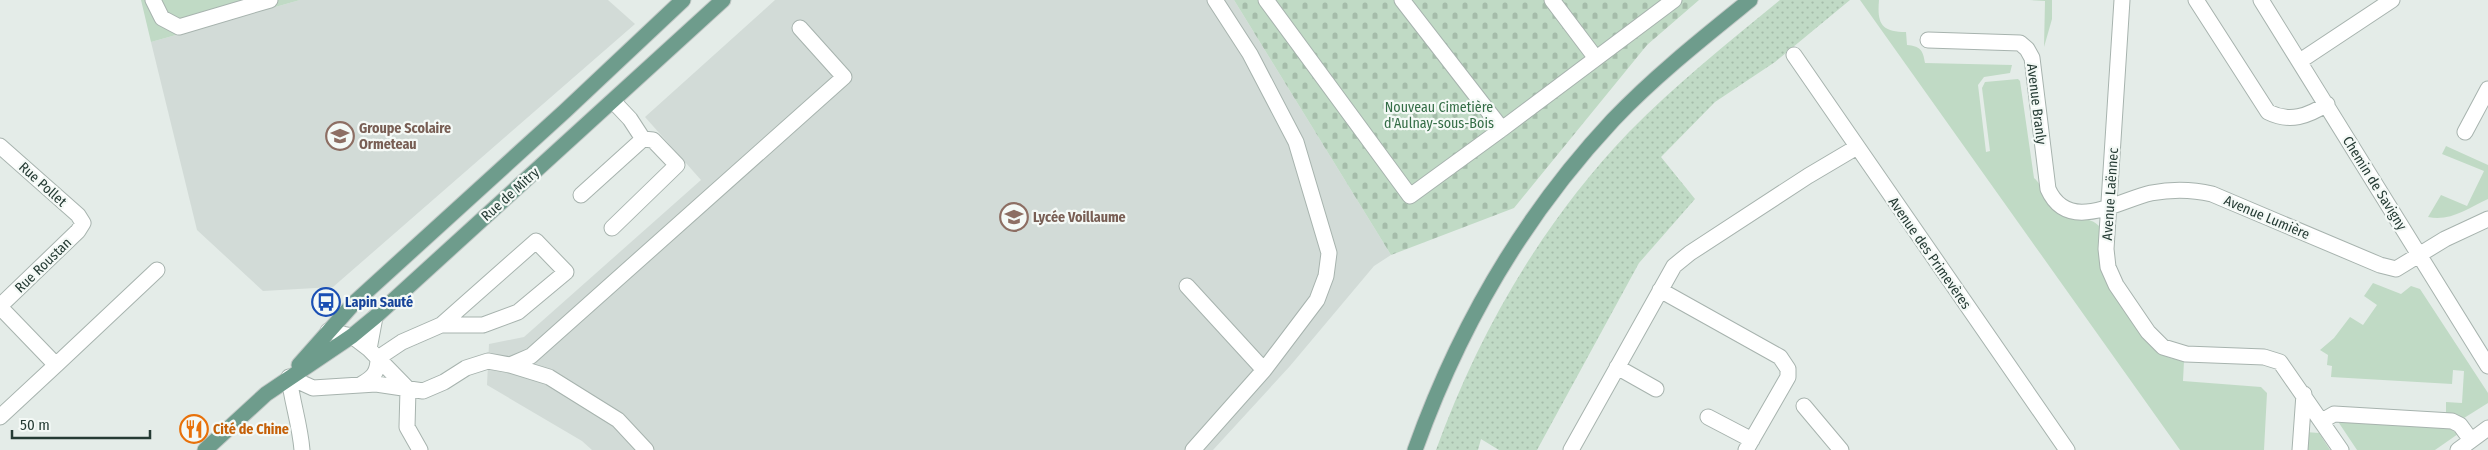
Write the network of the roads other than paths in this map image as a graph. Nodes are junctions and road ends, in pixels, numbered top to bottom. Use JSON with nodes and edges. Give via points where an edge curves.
{"nodes":[{"id":1,"x":154,"y":0,"type":"edge"},
{"id":2,"x":270,"y":0,"type":"edge"},
{"id":3,"x":683,"y":0,"type":"edge"},
{"id":4,"x":723,"y":0,"type":"edge"},
{"id":5,"x":1215,"y":0,"type":"edge"},
{"id":6,"x":1266,"y":0,"type":"edge"},
{"id":7,"x":1402,"y":0,"type":"edge"},
{"id":8,"x":1552,"y":0,"type":"edge"},
{"id":9,"x":1674,"y":0,"type":"edge"},
{"id":10,"x":1750,"y":0,"type":"edge"},
{"id":11,"x":2122,"y":0,"type":"edge"},
{"id":12,"x":2196,"y":0,"type":"edge"},
{"id":13,"x":2261,"y":0,"type":"edge"},
{"id":14,"x":2392,"y":0,"type":"edge"},
{"id":15,"x":800,"y":28,"type":"dead end"},
{"id":16,"x":1928,"y":40,"type":"dead end"},
{"id":17,"x":1794,"y":55,"type":"dead end"},
{"id":18,"x":1595,"y":57,"type":"junction"},
{"id":19,"x":2300,"y":60,"type":"junction"},
{"id":20,"x":2488,"y":89,"type":"edge"},
{"id":21,"x":613,"y":101,"type":"junction"},
{"id":22,"x":2327,"y":104,"type":"junction"},
{"id":23,"x":1502,"y":129,"type":"junction"},
{"id":24,"x":2465,"y":132,"type":"dead end"},
{"id":25,"x":643,"y":139,"type":"junction"},
{"id":26,"x":0,"y":146,"type":"edge"},
{"id":27,"x":1857,"y":148,"type":"junction"},
{"id":28,"x":581,"y":195,"type":"dead end"},
{"id":29,"x":2109,"y":206,"type":"junction"},
{"id":30,"x":2488,"y":220,"type":"edge"},
{"id":31,"x":83,"y":223,"type":"joint"},
{"id":32,"x":612,"y":228,"type":"dead end"},
{"id":33,"x":2419,"y":256,"type":"junction"},
{"id":34,"x":157,"y":270,"type":"dead end"},
{"id":35,"x":1187,"y":286,"type":"dead end"},
{"id":36,"x":1660,"y":290,"type":"junction"},
{"id":37,"x":0,"y":306,"type":"edge"},
{"id":38,"x":374,"y":317,"type":"junction"},
{"id":39,"x":441,"y":325,"type":"junction"},
{"id":40,"x":328,"y":331,"type":"junction"},
{"id":41,"x":352,"y":336,"type":"junction"},
{"id":42,"x":374,"y":353,"type":"junction"},
{"id":43,"x":510,"y":365,"type":"junction"},
{"id":44,"x":56,"y":366,"type":"junction"},
{"id":45,"x":2488,"y":366,"type":"edge"},
{"id":46,"x":1617,"y":367,"type":"junction"},
{"id":47,"x":1264,"y":370,"type":"junction"},
{"id":48,"x":289,"y":377,"type":"junction"},
{"id":49,"x":360,"y":385,"type":"junction"},
{"id":50,"x":408,"y":389,"type":"junction"},
{"id":51,"x":1656,"y":389,"type":"dead end"},
{"id":52,"x":2304,"y":394,"type":"junction"},
{"id":53,"x":1804,"y":406,"type":"dead end"},
{"id":54,"x":0,"y":417,"type":"edge"},
{"id":55,"x":1708,"y":417,"type":"dead end"},
{"id":56,"x":2322,"y":421,"type":"junction"},
{"id":57,"x":2487,"y":431,"type":"edge"},
{"id":58,"x":2471,"y":440,"type":"junction"},
{"id":59,"x":1749,"y":445,"type":"edge"},
{"id":60,"x":1838,"y":449,"type":"edge"},
{"id":61,"x":205,"y":450,"type":"edge"},
{"id":62,"x":302,"y":450,"type":"edge"},
{"id":63,"x":420,"y":450,"type":"edge"},
{"id":64,"x":646,"y":450,"type":"edge"},
{"id":65,"x":1193,"y":450,"type":"edge"},
{"id":66,"x":1415,"y":450,"type":"edge"},
{"id":67,"x":1571,"y":450,"type":"edge"},
{"id":68,"x":2067,"y":450,"type":"edge"},
{"id":69,"x":2300,"y":450,"type":"edge"},
{"id":70,"x":2341,"y":450,"type":"edge"},
{"id":71,"x":2458,"y":450,"type":"edge"}],
"edges":[{"from":1,"to":2,"type":"street","via":[[162,18],[179,27]]},
{"from":3,"to":40,"type":"main road","name":"Rue de Mitry","via":[[354,302]]},
{"from":4,"to":21,"type":"main road","name":"Rue de Mitry"},
{"from":5,"to":47,"type":"street","via":[[1250,54],[1296,142],[1329,253],[1326,276],[1316,300]]},
{"from":6,"to":23,"type":"street","via":[[1410,196]]},
{"from":7,"to":23,"type":"street"},
{"from":8,"to":18,"type":"street"},
{"from":9,"to":18,"type":"street"},
{"from":10,"to":66,"type":"main road","via":[[1674,62],[1614,120],[1538,211],[1480,302],[1437,390]]},
{"from":11,"to":29,"type":"street","name":"Avenue Laënnec"},
{"from":12,"to":22,"type":"street","via":[[2268,112],[2276,116],[2306,117]]},
{"from":13,"to":19,"type":"street","name":"Chemin de Savigny"},
{"from":14,"to":19,"type":"street"},
{"from":15,"to":43,"type":"street","via":[[844,77],[531,356]]},
{"from":16,"to":29,"type":"street","name":"Avenue Branly","via":[[2020,43],[2027,49],[2032,58],[2048,189],[2052,198],[2061,206],[2089,213]]},
{"from":17,"to":27,"type":"street","name":"Avenue des Primevères"},
{"from":18,"to":23,"type":"street"},
{"from":19,"to":22,"type":"street","name":"Chemin de Savigny"},
{"from":20,"to":24,"type":"street"},
{"from":21,"to":25,"type":"street"},
{"from":21,"to":38,"type":"main road","name":"Rue de Mitry"},
{"from":22,"to":33,"type":"street","name":"Chemin de Savigny"},
{"from":25,"to":28,"type":"street"},
{"from":25,"to":32,"type":"street","via":[[653,140],[677,165]]},
{"from":26,"to":31,"type":"street","name":"Rue Pollet"},
{"from":27,"to":36,"type":"street","via":[[1690,253],[1674,266]]},
{"from":27,"to":68,"type":"street","name":"Avenue des Primevères"},
{"from":29,"to":33,"type":"street","name":"Avenue Lumière","via":[[2152,193],[2194,190],[2212,194],[2385,267],[2396,269]]},
{"from":29,"to":52,"type":"street","name":"Avenue Laënnec","via":[[2107,259],[2116,286],[2155,341],[2173,352],[2186,354],[2272,358],[2284,365]]},
{"from":30,"to":33,"type":"street","name":"Avenue Lumière","via":[[2445,239]]},
{"from":31,"to":37,"type":"street","name":"Rue Roustan"},
{"from":33,"to":45,"type":"street","name":"Chemin de Savigny"},
{"from":34,"to":44,"type":"street"},
{"from":35,"to":47,"type":"street"},
{"from":36,"to":46,"type":"street"},
{"from":36,"to":59,"type":"street","via":[[1780,357],[1785,363],[1788,377]]},
{"from":37,"to":44,"type":"street"},
{"from":38,"to":41,"type":"main road","name":"Rue de Mitry"},
{"from":38,"to":42,"type":"street"},
{"from":39,"to":39,"type":"street","via":[[483,324],[518,312],[566,272],[536,240]]},
{"from":39,"to":42,"type":"street"},
{"from":40,"to":41,"type":"street"},
{"from":40,"to":48,"type":"main road","name":"Rue de Mitry"},
{"from":41,"to":42,"type":"street"},
{"from":41,"to":48,"type":"main road","name":"Rue de Mitry"},
{"from":42,"to":49,"type":"street","via":[[378,370]]},
{"from":42,"to":50,"type":"street"},
{"from":43,"to":50,"type":"street","via":[[488,361],[466,368],[423,391]]},
{"from":43,"to":64,"type":"street","via":[[549,378],[618,420]]},
{"from":44,"to":54,"type":"street"},
{"from":46,"to":51,"type":"street"},
{"from":46,"to":67,"type":"street"},
{"from":47,"to":65,"type":"street"},
{"from":48,"to":49,"type":"street","via":[[313,388]]},
{"from":48,"to":61,"type":"main road","name":"Rue de Mitry"},
{"from":48,"to":62,"type":"street","via":[[292,401],[301,428]]},
{"from":49,"to":50,"type":"street"},
{"from":50,"to":63,"type":"street","via":[[407,426]]},
{"from":52,"to":56,"type":"street","name":"Avenue Laënnec"},
{"from":52,"to":69,"type":"street"},
{"from":53,"to":60,"type":"street"},
{"from":55,"to":59,"type":"street"},
{"from":56,"to":58,"type":"street","via":[[2334,414],[2452,421],[2460,425]]},
{"from":56,"to":70,"type":"street","name":"Avenue Laënnec"},
{"from":57,"to":58,"type":"street"},
{"from":58,"to":71,"type":"street"}]}
